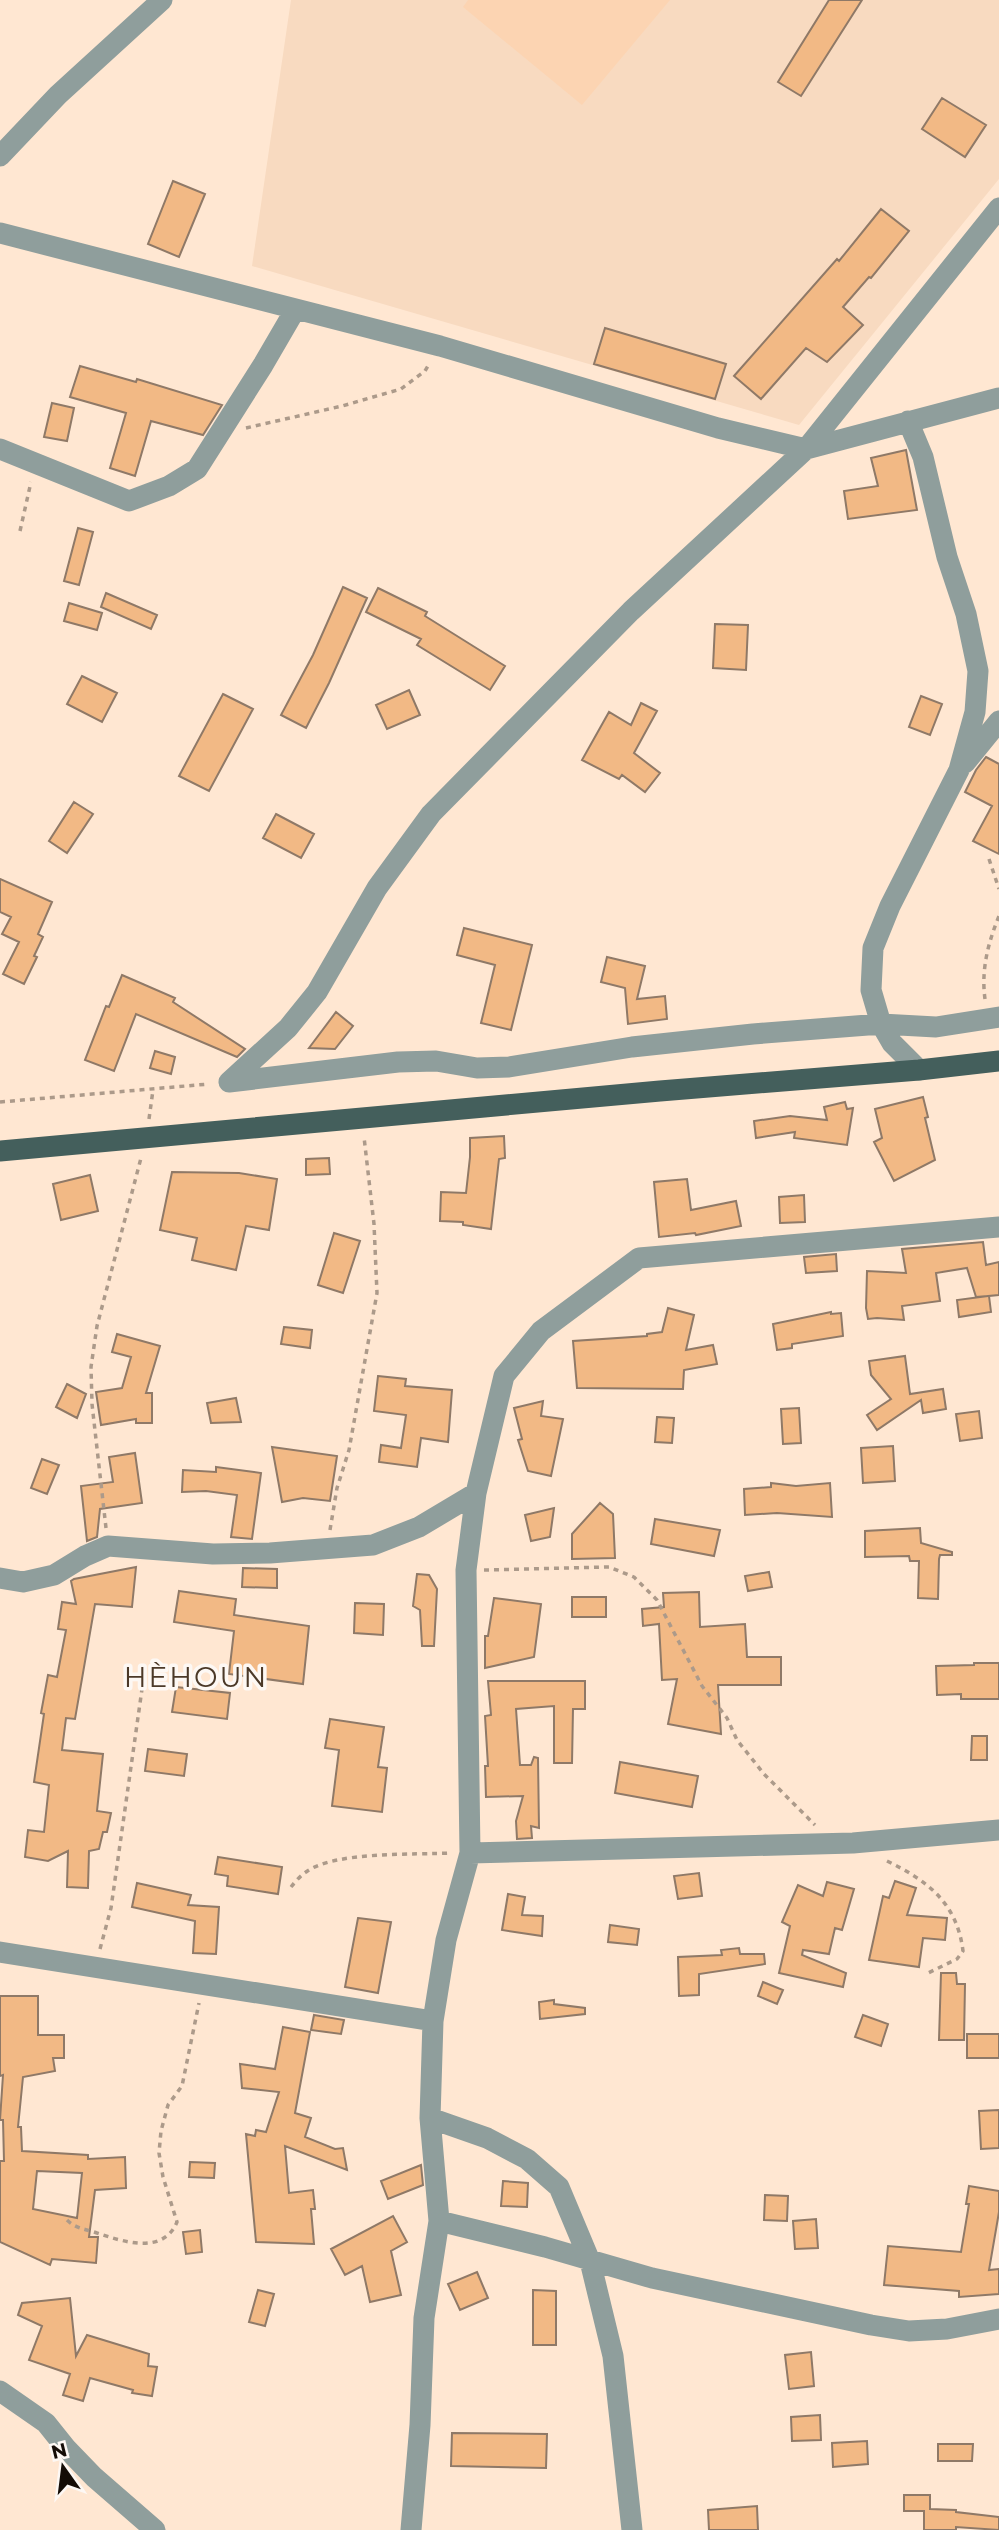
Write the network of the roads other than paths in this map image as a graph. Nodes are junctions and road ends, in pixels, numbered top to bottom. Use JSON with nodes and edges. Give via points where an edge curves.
{"nodes":[{"id":1,"x":162,"y":0,"type":"edge"},
{"id":2,"x":0,"y":156,"type":"edge"},
{"id":3,"x":999,"y":208,"type":"edge"},
{"id":4,"x":0,"y":233,"type":"edge"},
{"id":5,"x":295,"y":310,"type":"junction"},
{"id":6,"x":999,"y":398,"type":"edge"},
{"id":7,"x":908,"y":421,"type":"junction"},
{"id":8,"x":0,"y":449,"type":"edge"},
{"id":9,"x":806,"y":449,"type":"junction"},
{"id":10,"x":999,"y":721,"type":"edge"},
{"id":11,"x":959,"y":770,"type":"junction"},
{"id":12,"x":994,"y":1018,"type":"edge"},
{"id":13,"x":881,"y":1024,"type":"junction"},
{"id":14,"x":999,"y":1061,"type":"edge"},
{"id":15,"x":919,"y":1070,"type":"junction"},
{"id":16,"x":0,"y":1151,"type":"edge"},
{"id":17,"x":999,"y":1227,"type":"edge"},
{"id":18,"x":476,"y":1493,"type":"junction"},
{"id":19,"x":0,"y":1578,"type":"edge"},
{"id":20,"x":999,"y":1830,"type":"edge"},
{"id":21,"x":470,"y":1853,"type":"junction"},
{"id":22,"x":0,"y":1952,"type":"edge"},
{"id":23,"x":433,"y":2021,"type":"junction"},
{"id":24,"x":430,"y":2118,"type":"junction"},
{"id":25,"x":439,"y":2221,"type":"junction"},
{"id":26,"x":590,"y":2261,"type":"junction"},
{"id":27,"x":999,"y":2319,"type":"edge"},
{"id":28,"x":0,"y":2391,"type":"edge"},
{"id":29,"x":155,"y":2530,"type":"edge"},
{"id":30,"x":411,"y":2530,"type":"edge"},
{"id":31,"x":632,"y":2530,"type":"edge"}],
"edges":[{"from":1,"to":2,"type":"street","via":[[58,95]]},
{"from":3,"to":9,"type":"street"},
{"from":4,"to":5,"type":"street"},
{"from":5,"to":8,"type":"street","via":[[197,469],[169,486],[129,501]]},
{"from":5,"to":9,"type":"street"},
{"from":6,"to":7,"type":"street"},
{"from":7,"to":9,"type":"street"},
{"from":7,"to":11,"type":"street","via":[[923,457],[978,671],[975,712]]},
{"from":9,"to":13,"type":"street","via":[[631,611],[431,814],[377,888],[317,992],[288,1028],[229,1082],[398,1062],[436,1060],[477,1068],[509,1067],[632,1047]]},
{"from":10,"to":11,"type":"street"},
{"from":11,"to":13,"type":"street","via":[[873,948],[871,990]]},
{"from":12,"to":13,"type":"street","via":[[936,1027]]},
{"from":13,"to":15,"type":"street","via":[[892,1043]]},
{"from":14,"to":15,"type":"main road"},
{"from":15,"to":16,"type":"main road"},
{"from":17,"to":18,"type":"street","via":[[639,1258],[541,1331],[504,1376]]},
{"from":18,"to":19,"type":"street","via":[[419,1527],[373,1545],[214,1554],[108,1546],[54,1575],[23,1582]]},
{"from":18,"to":21,"type":"street","via":[[466,1570]]},
{"from":20,"to":21,"type":"street","via":[[853,1843]]},
{"from":21,"to":23,"type":"street","via":[[446,1940]]},
{"from":22,"to":23,"type":"street"},
{"from":23,"to":24,"type":"street"},
{"from":24,"to":25,"type":"street"},
{"from":24,"to":26,"type":"street","via":[[487,2138],[535,2166],[559,2188]]},
{"from":25,"to":26,"type":"street"},
{"from":25,"to":30,"type":"street","via":[[424,2318],[421,2425]]},
{"from":26,"to":27,"type":"street","via":[[909,2331]]},
{"from":26,"to":31,"type":"street","via":[[612,2356]]},
{"from":28,"to":29,"type":"street","via":[[46,2423],[94,2477]]}]}
